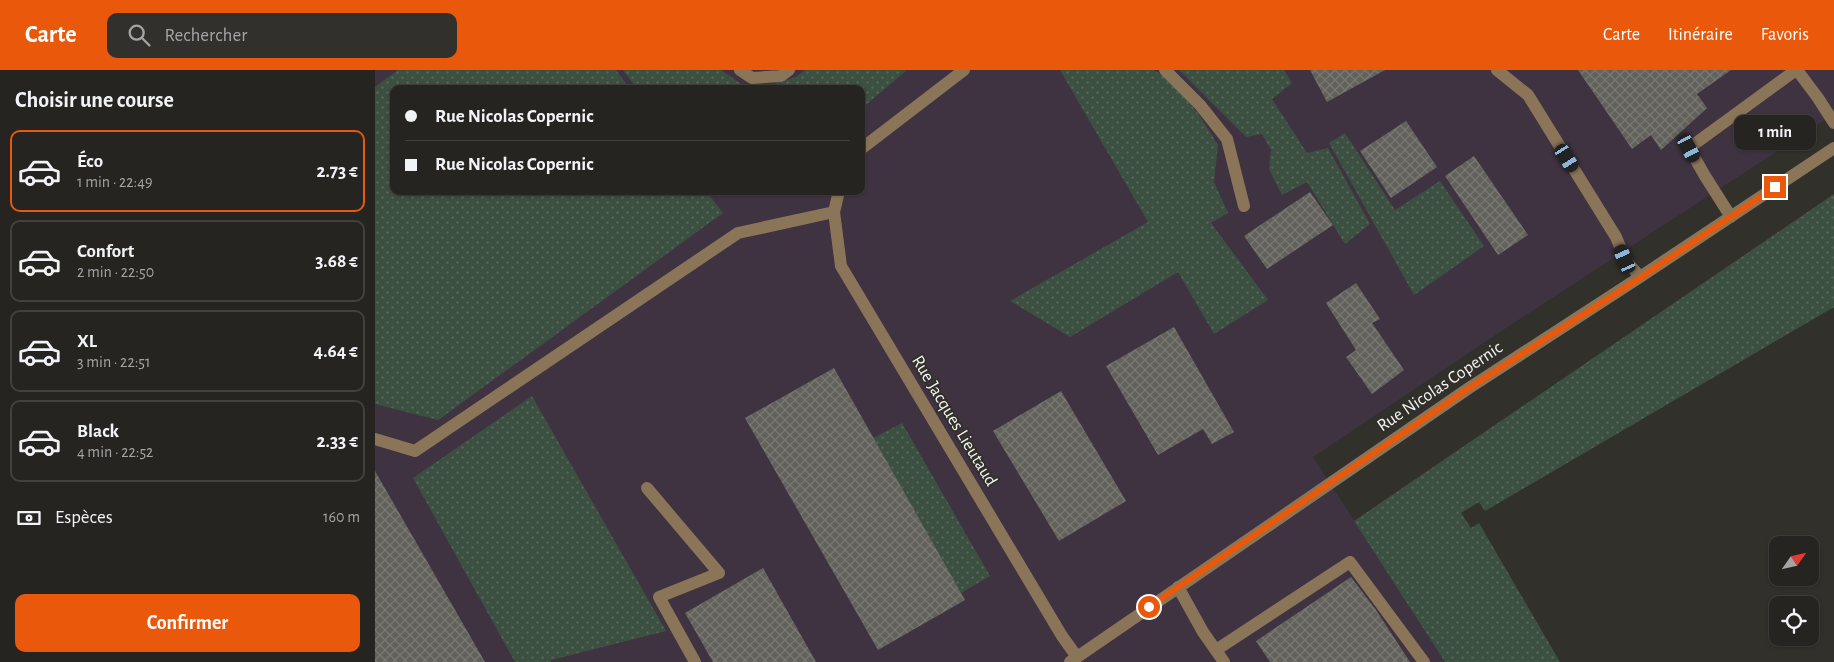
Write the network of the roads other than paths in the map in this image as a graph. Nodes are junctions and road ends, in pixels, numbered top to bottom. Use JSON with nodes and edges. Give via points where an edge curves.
{"nodes":[{"id":1,"x":740,"y":70,"type":"edge"},
{"id":2,"x":789,"y":70,"type":"edge"},
{"id":3,"x":964,"y":70,"type":"edge"},
{"id":4,"x":1165,"y":70,"type":"edge"},
{"id":5,"x":1497,"y":70,"type":"edge"},
{"id":6,"x":1796,"y":70,"type":"edge"},
{"id":7,"x":1834,"y":123,"type":"edge"},
{"id":8,"x":865,"y":146,"type":"edge"},
{"id":9,"x":1834,"y":148,"type":"edge"},
{"id":10,"x":838,"y":195,"type":"edge"},
{"id":11,"x":1244,"y":206,"type":"dead end"},
{"id":12,"x":834,"y":212,"type":"junction"},
{"id":13,"x":1731,"y":217,"type":"junction"},
{"id":14,"x":1640,"y":278,"type":"junction"},
{"id":15,"x":375,"y":439,"type":"edge"},
{"id":16,"x":647,"y":488,"type":"dead end"},
{"id":17,"x":1178,"y":587,"type":"junction"},
{"id":18,"x":1216,"y":650,"type":"junction"},
{"id":19,"x":1073,"y":660,"type":"edge"},
{"id":20,"x":695,"y":662,"type":"edge"},
{"id":21,"x":1224,"y":662,"type":"edge"},
{"id":22,"x":1423,"y":662,"type":"edge"}],
"edges":[{"from":1,"to":2,"type":"street","via":[[751,78],[781,76]]},
{"from":3,"to":8,"type":"street"},
{"from":4,"to":11,"type":"street","via":[[1200,105],[1227,139]]},
{"from":5,"to":14,"type":"street","via":[[1528,95],[1616,237],[1625,259]]},
{"from":6,"to":7,"type":"street"},
{"from":6,"to":13,"type":"street","via":[[1689,148]]},
{"from":9,"to":13,"type":"street","name":"Rue Nicolas Copernic"},
{"from":10,"to":12,"type":"street","name":"Rue Jacques Lieutaud"},
{"from":12,"to":15,"type":"street","via":[[738,233],[415,451]]},
{"from":12,"to":19,"type":"street","name":"Rue Jacques Lieutaud","via":[[841,266],[1062,636]]},
{"from":13,"to":14,"type":"street","name":"Rue Nicolas Copernic"},
{"from":14,"to":17,"type":"street","name":"Rue Nicolas Copernic","via":[[1469,388]]},
{"from":16,"to":20,"type":"street","via":[[719,573],[659,597]]},
{"from":17,"to":18,"type":"street"},
{"from":17,"to":19,"type":"street","name":"Rue Nicolas Copernic"},
{"from":18,"to":21,"type":"street"},
{"from":18,"to":22,"type":"street","via":[[1350,562]]}]}
